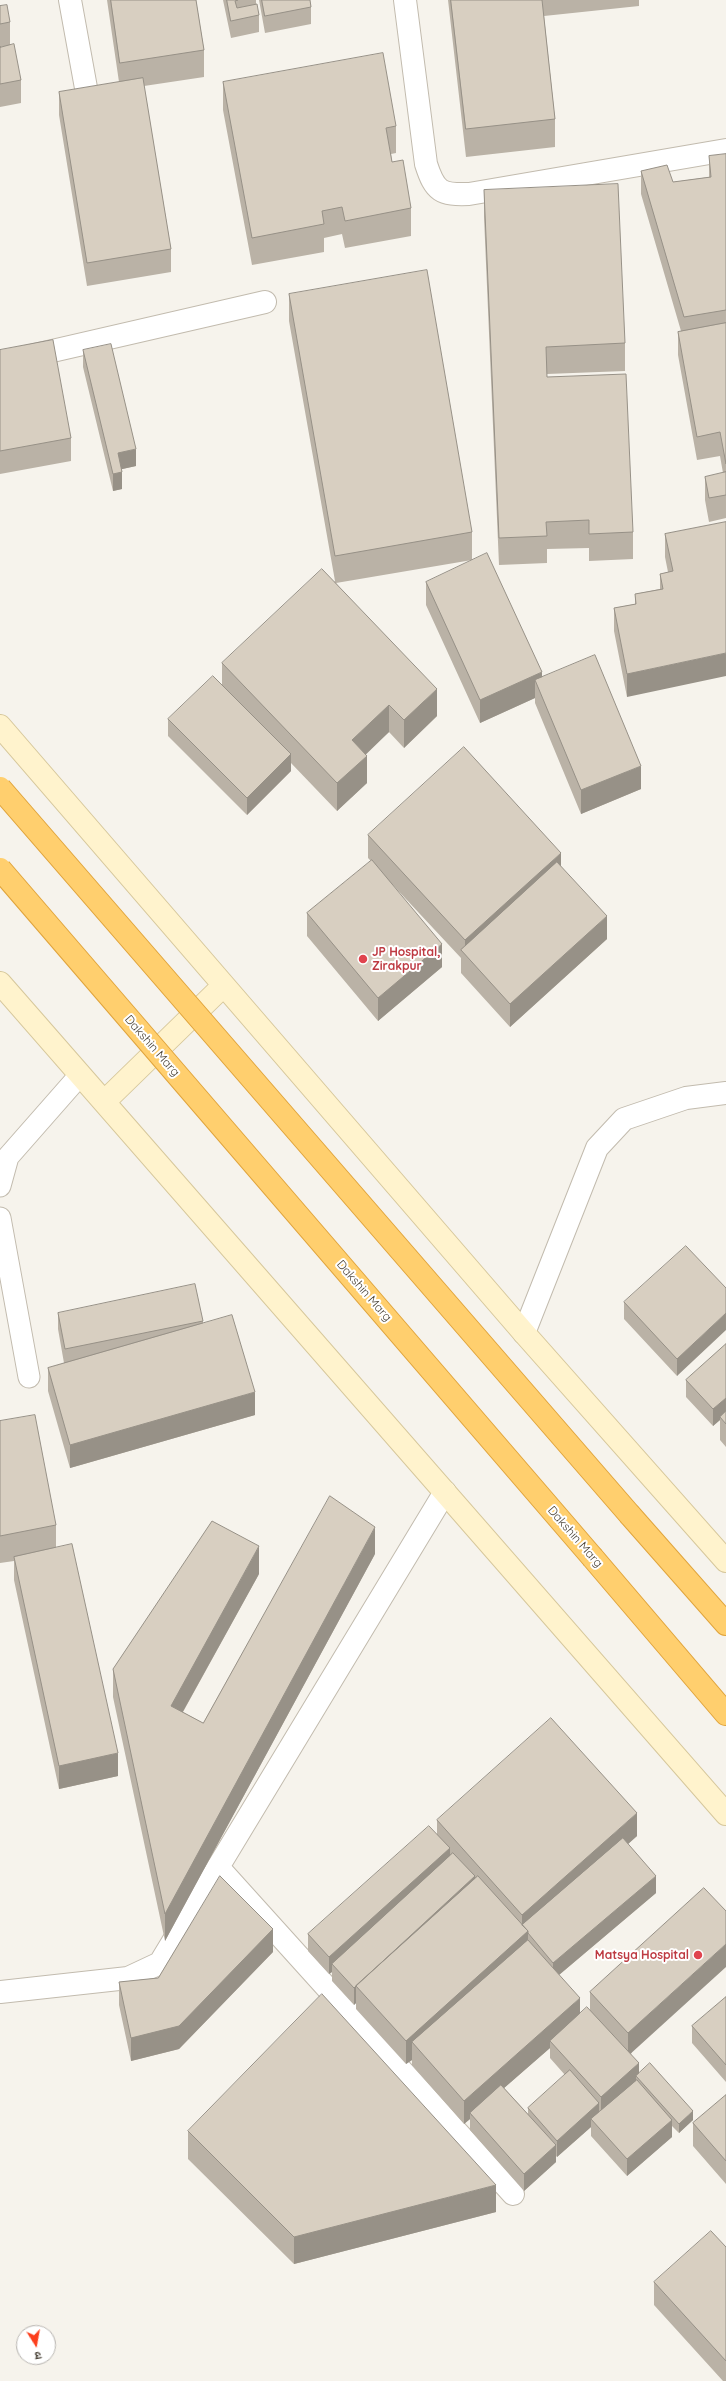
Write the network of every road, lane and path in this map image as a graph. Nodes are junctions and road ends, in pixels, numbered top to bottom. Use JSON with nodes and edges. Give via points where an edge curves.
{"nodes":[{"id":1,"x":70,"y":0,"type":"edge"},
{"id":2,"x":405,"y":0,"type":"edge"},
{"id":3,"x":88,"y":99,"type":"edge"},
{"id":4,"x":726,"y":150,"type":"edge"},
{"id":5,"x":265,"y":302,"type":"dead end"},
{"id":6,"x":0,"y":363,"type":"edge"},
{"id":7,"x":0,"y":726,"type":"edge"},
{"id":8,"x":0,"y":788,"type":"edge"},
{"id":9,"x":0,"y":869,"type":"edge"},
{"id":10,"x":0,"y":983,"type":"edge"},
{"id":11,"x":223,"y":986,"type":"junction"},
{"id":12,"x":80,"y":1075,"type":"junction"},
{"id":13,"x":726,"y":1093,"type":"edge"},
{"id":14,"x":104,"y":1102,"type":"junction"},
{"id":15,"x":0,"y":1186,"type":"edge"},
{"id":16,"x":0,"y":1218,"type":"edge"},
{"id":17,"x":524,"y":1333,"type":"junction"},
{"id":18,"x":28,"y":1377,"type":"dead end"},
{"id":19,"x":445,"y":1492,"type":"junction"},
{"id":20,"x":726,"y":1561,"type":"edge"},
{"id":21,"x":726,"y":1624,"type":"edge"},
{"id":22,"x":726,"y":1714,"type":"edge"},
{"id":23,"x":726,"y":1814,"type":"edge"},
{"id":24,"x":218,"y":1867,"type":"junction"},
{"id":25,"x":0,"y":1992,"type":"edge"},
{"id":26,"x":513,"y":2194,"type":"dead end"}],
"edges":[{"from":1,"to":3,"type":"street"},
{"from":2,"to":4,"type":"street","via":[[426,164],[432,183],[449,195],[469,194]]},
{"from":5,"to":6,"type":"street"},
{"from":7,"to":11,"type":"street"},
{"from":8,"to":21,"type":"highway","bridge":true},
{"from":9,"to":22,"type":"highway","name":"Dakshin Marg","bridge":true},
{"from":10,"to":12,"type":"street"},
{"from":11,"to":14,"type":"street"},
{"from":11,"to":17,"type":"street"},
{"from":12,"to":14,"type":"street"},
{"from":12,"to":15,"type":"lane","via":[[8,1157]]},
{"from":13,"to":17,"type":"street","via":[[686,1098],[624,1119],[597,1148]]},
{"from":14,"to":19,"type":"street"},
{"from":16,"to":18,"type":"lane"},
{"from":17,"to":20,"type":"street"},
{"from":19,"to":23,"type":"street"},
{"from":19,"to":24,"type":"street"},
{"from":24,"to":25,"type":"street","via":[[160,1963],[128,1978]]},
{"from":24,"to":26,"type":"street"}]}
